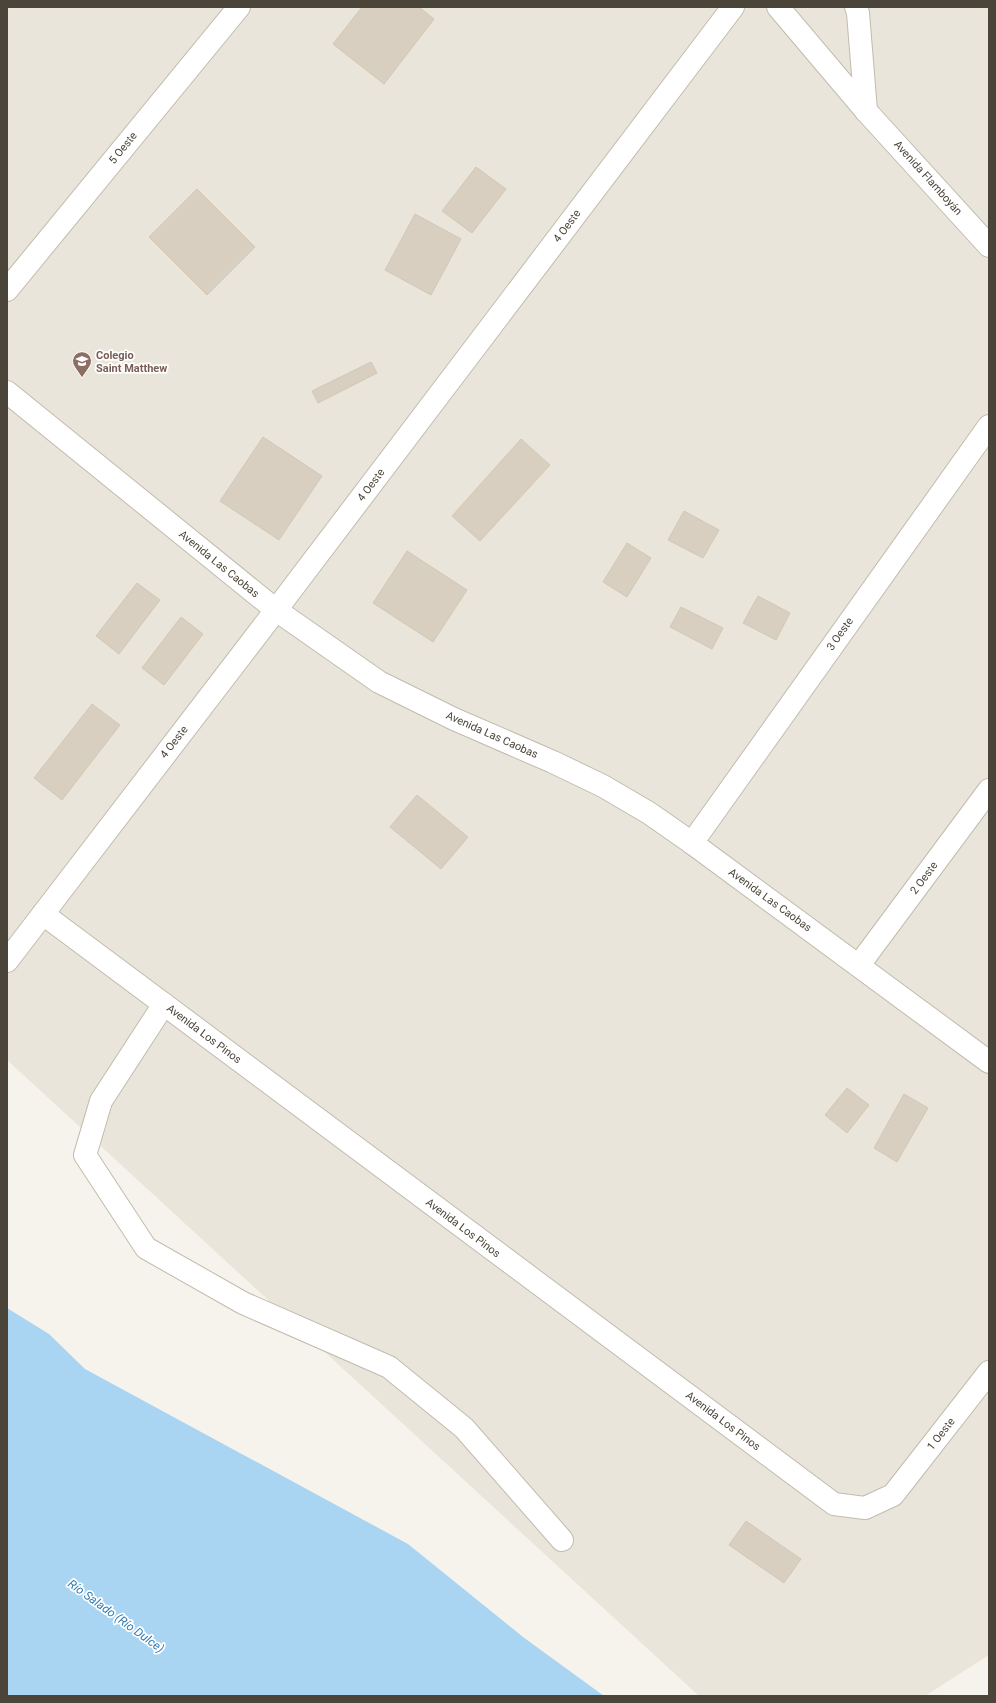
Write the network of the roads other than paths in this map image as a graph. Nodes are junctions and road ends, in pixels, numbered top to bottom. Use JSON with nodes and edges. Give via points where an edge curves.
{"nodes":[{"id":1,"x":239,"y":7,"type":"edge"},
{"id":2,"x":733,"y":7,"type":"edge"},
{"id":3,"x":778,"y":7,"type":"edge"},
{"id":4,"x":856,"y":7,"type":"edge"},
{"id":5,"x":866,"y":111,"type":"junction"},
{"id":6,"x":989,"y":246,"type":"edge"},
{"id":7,"x":7,"y":290,"type":"edge"},
{"id":8,"x":7,"y":392,"type":"edge"},
{"id":9,"x":989,"y":426,"type":"edge"},
{"id":10,"x":276,"y":610,"type":"junction"},
{"id":11,"x":989,"y":790,"type":"edge"},
{"id":12,"x":692,"y":843,"type":"junction"},
{"id":13,"x":43,"y":914,"type":"junction"},
{"id":14,"x":7,"y":961,"type":"edge"},
{"id":15,"x":859,"y":965,"type":"junction"},
{"id":16,"x":164,"y":1004,"type":"junction"},
{"id":17,"x":989,"y":1062,"type":"edge"},
{"id":18,"x":989,"y":1372,"type":"edge"},
{"id":19,"x":893,"y":1495,"type":"joint"},
{"id":20,"x":562,"y":1540,"type":"dead end"}],
"edges":[{"from":1,"to":7,"type":"street","name":"5 Oeste"},
{"from":2,"to":10,"type":"street","name":"4 Oeste"},
{"from":3,"to":5,"type":"street","name":"Avenida Flamboyán"},
{"from":4,"to":5,"type":"street"},
{"from":5,"to":6,"type":"street","name":"Avenida Flamboyán"},
{"from":8,"to":10,"type":"street","name":"Avenida Las Caobas"},
{"from":9,"to":12,"type":"street","name":"3 Oeste"},
{"from":10,"to":12,"type":"street","name":"Avenida Las Caobas","via":[[379,682],[603,786],[649,813]]},
{"from":10,"to":13,"type":"street","name":"4 Oeste"},
{"from":11,"to":15,"type":"street","name":"2 Oeste"},
{"from":12,"to":15,"type":"street","name":"Avenida Las Caobas"},
{"from":13,"to":14,"type":"street","name":"4 Oeste"},
{"from":13,"to":16,"type":"street","name":"Avenida Los Pinos"},
{"from":15,"to":17,"type":"street","name":"Avenida Las Caobas"},
{"from":16,"to":19,"type":"street","name":"Avenida Los Pinos","via":[[834,1504],[865,1508]]},
{"from":16,"to":20,"type":"street","via":[[101,1101],[85,1154],[146,1248],[243,1303],[389,1367],[464,1428]]},
{"from":18,"to":19,"type":"street","name":"1 Oeste"}]}
